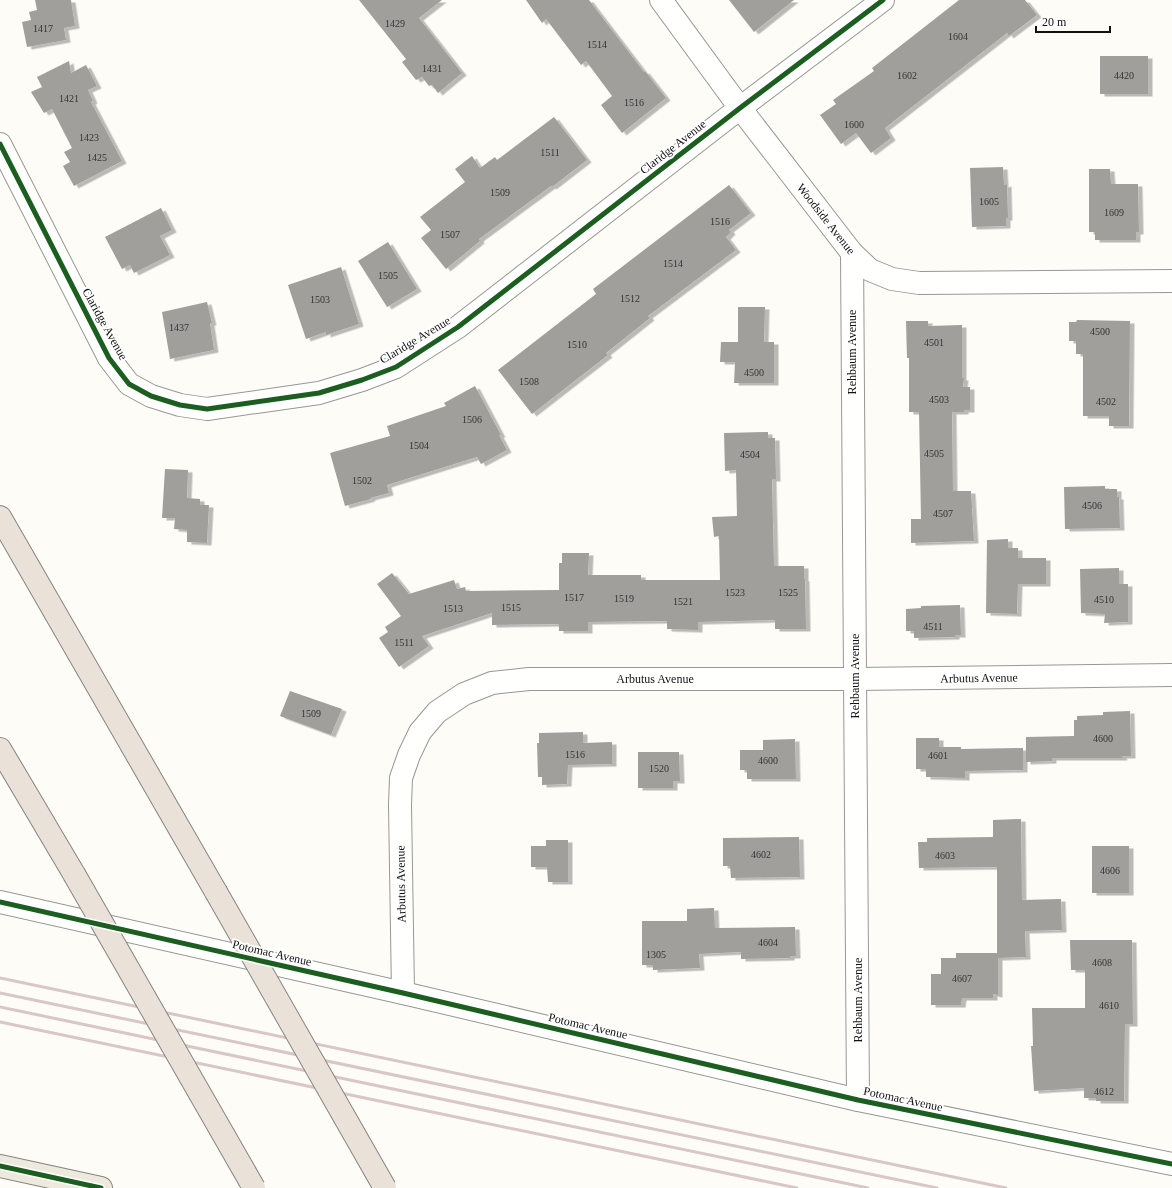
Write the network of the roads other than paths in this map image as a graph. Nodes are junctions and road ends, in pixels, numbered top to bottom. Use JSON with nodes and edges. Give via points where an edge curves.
{"nodes":[{"id":1,"x":661,"y":0,"type":"edge"},
{"id":2,"x":883,"y":0,"type":"edge"},
{"id":3,"x":740,"y":108,"type":"junction"},
{"id":4,"x":0,"y":144,"type":"edge"},
{"id":5,"x":852,"y":253,"type":"junction"},
{"id":6,"x":1172,"y":281,"type":"edge"},
{"id":7,"x":0,"y":517,"type":"edge"},
{"id":8,"x":1172,"y":675,"type":"edge"},
{"id":9,"x":855,"y":679,"type":"junction"},
{"id":10,"x":0,"y":749,"type":"edge"},
{"id":11,"x":0,"y":902,"type":"edge"},
{"id":12,"x":403,"y":993,"type":"junction"},
{"id":13,"x":858,"y":1100,"type":"junction"},
{"id":14,"x":1172,"y":1164,"type":"edge"},
{"id":15,"x":0,"y":1166,"type":"edge"},
{"id":16,"x":101,"y":1188,"type":"edge"},
{"id":17,"x":254,"y":1188,"type":"edge"},
{"id":18,"x":385,"y":1188,"type":"edge"}],
"edges":[{"from":1,"to":3,"type":"street","name":"Woodside Avenue"},
{"from":2,"to":3,"type":"street","name":"Claridge Avenue"},
{"from":3,"to":4,"type":"street","name":"Claridge Avenue","via":[[458,327],[396,367],[319,393],[207,409],[180,405],[151,396],[129,384],[110,358]]},
{"from":3,"to":5,"type":"street","name":"Woodside Avenue"},
{"from":5,"to":6,"type":"street","name":"Woodside Avenue","via":[[870,270],[892,279],[919,283]]},
{"from":5,"to":9,"type":"street","name":"Rehbaum Avenue"},
{"from":7,"to":18,"type":"highway","bridge":true},
{"from":8,"to":9,"type":"street","name":"Arbutus Avenue"},
{"from":9,"to":12,"type":"street","name":"Arbutus Avenue","via":[[529,679],[492,683],[464,694],[436,712],[420,732],[401,778]]},
{"from":9,"to":13,"type":"street","name":"Rehbaum Avenue"},
{"from":10,"to":17,"type":"highway","bridge":true},
{"from":11,"to":12,"type":"street","name":"Potomac Avenue"},
{"from":12,"to":13,"type":"street","name":"Potomac Avenue"},
{"from":13,"to":14,"type":"street","name":"Potomac Avenue"},
{"from":15,"to":16,"type":"main road"}]}
